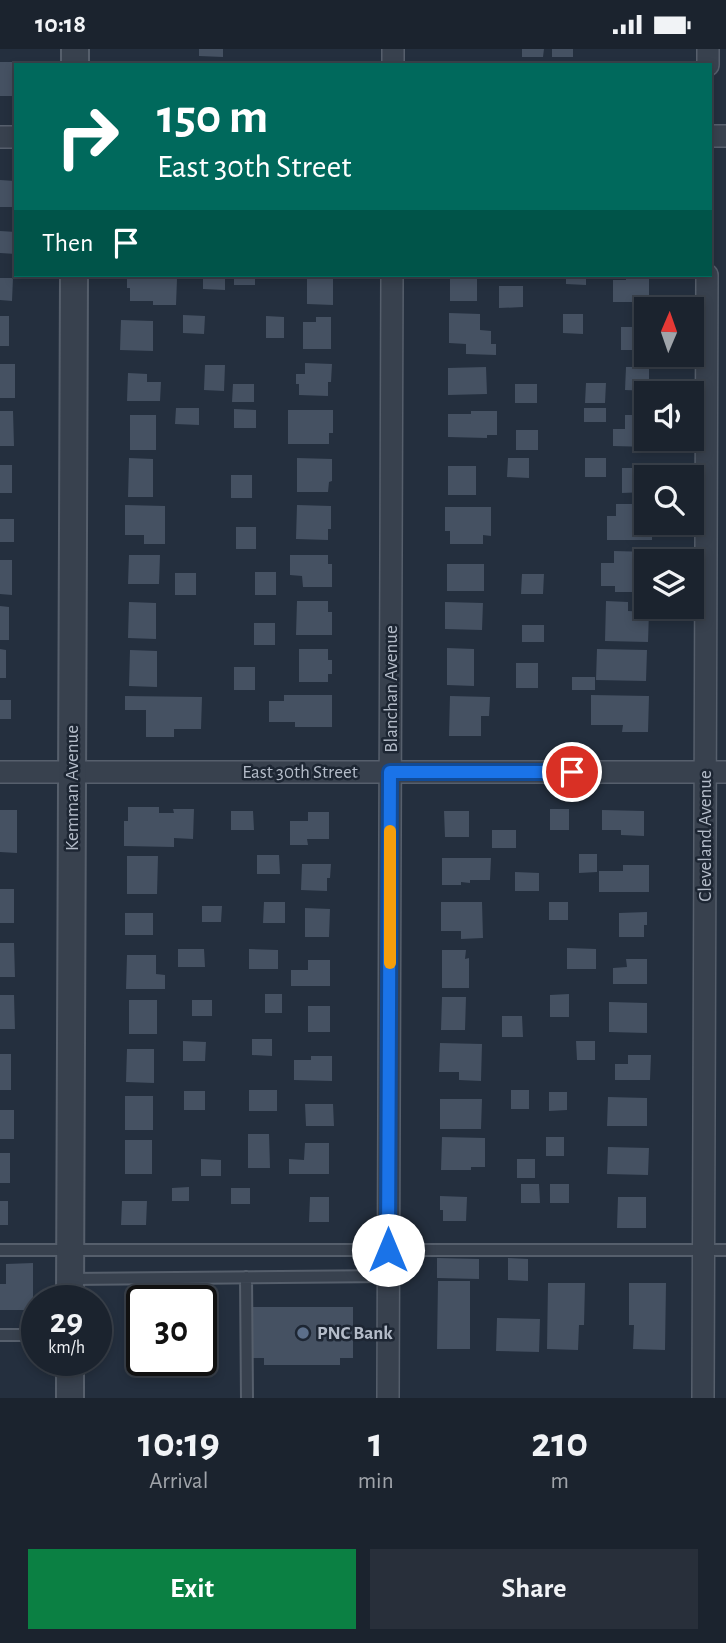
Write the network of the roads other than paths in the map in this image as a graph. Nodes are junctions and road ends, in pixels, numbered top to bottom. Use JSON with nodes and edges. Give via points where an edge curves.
{"nodes":[{"id":1,"x":74,"y":277,"type":"edge"},
{"id":2,"x":392,"y":277,"type":"edge"},
{"id":3,"x":708,"y":277,"type":"edge"},
{"id":4,"x":0,"y":772,"type":"edge"},
{"id":5,"x":72,"y":772,"type":"junction"},
{"id":6,"x":390,"y":772,"type":"junction"},
{"id":7,"x":716,"y":772,"type":"edge"},
{"id":8,"x":0,"y":1249,"type":"edge"},
{"id":9,"x":704,"y":1249,"type":"junction"},
{"id":10,"x":726,"y":1249,"type":"edge"},
{"id":11,"x":70,"y":1250,"type":"junction"},
{"id":12,"x":388,"y":1250,"type":"junction"},
{"id":13,"x":388,"y":1276,"type":"junction"},
{"id":14,"x":246,"y":1277,"type":"junction"},
{"id":15,"x":70,"y":1285,"type":"edge"},
{"id":16,"x":112,"y":1286,"type":"edge"},
{"id":17,"x":0,"y":1335,"type":"edge"},
{"id":18,"x":21,"y":1335,"type":"edge"},
{"id":19,"x":70,"y":1376,"type":"edge"},
{"id":20,"x":70,"y":1398,"type":"edge"},
{"id":21,"x":247,"y":1398,"type":"edge"},
{"id":22,"x":388,"y":1398,"type":"edge"},
{"id":23,"x":703,"y":1398,"type":"edge"}],
"edges":[{"from":1,"to":5,"type":"street","name":"Kemman Avenue"},
{"from":2,"to":6,"type":"street","name":"Blanchan Avenue"},
{"from":3,"to":7,"type":"street","name":"Cleveland Avenue"},
{"from":4,"to":5,"type":"street","name":"East 30th Street"},
{"from":5,"to":6,"type":"street","name":"East 30th Street"},
{"from":5,"to":11,"type":"street","name":"Kemman Avenue"},
{"from":6,"to":7,"type":"street","name":"East 30th Street"},
{"from":6,"to":12,"type":"street","name":"Blanchan Avenue"},
{"from":7,"to":9,"type":"street","name":"Cleveland Avenue"},
{"from":8,"to":11,"type":"lane"},
{"from":9,"to":10,"type":"lane"},
{"from":9,"to":12,"type":"lane"},
{"from":9,"to":23,"type":"street","name":"Cleveland Avenue"},
{"from":11,"to":12,"type":"lane"},
{"from":11,"to":15,"type":"street","name":"Kemman Avenue"},
{"from":12,"to":13,"type":"street","name":"Blanchan Avenue"},
{"from":13,"to":14,"type":"lane"},
{"from":13,"to":22,"type":"street","name":"Blanchan Avenue"},
{"from":14,"to":16,"type":"lane"},
{"from":14,"to":21,"type":"lane"},
{"from":17,"to":18,"type":"lane"},
{"from":19,"to":20,"type":"street"}]}
